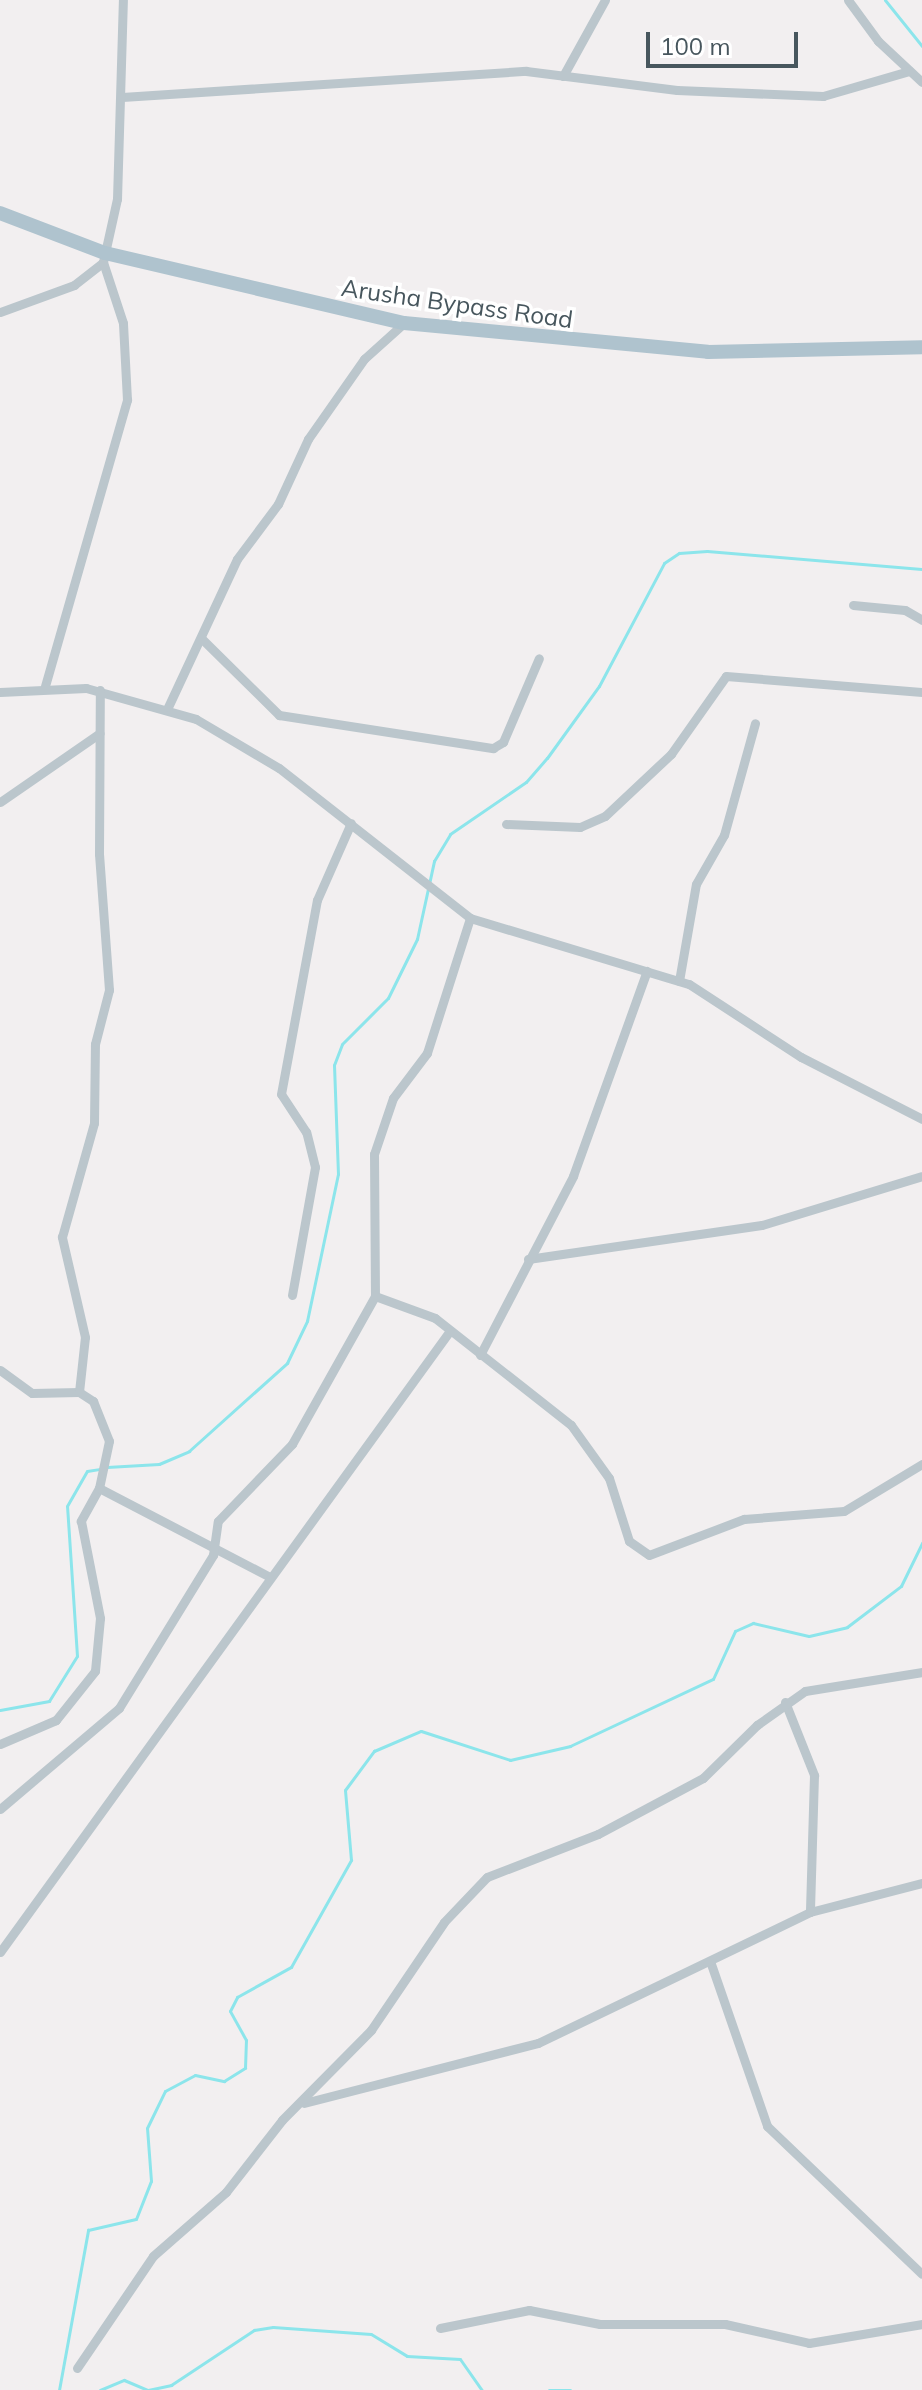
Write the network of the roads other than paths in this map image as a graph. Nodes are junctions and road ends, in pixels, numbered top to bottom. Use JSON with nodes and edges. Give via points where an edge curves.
{"nodes":[{"id":1,"x":123,"y":0,"type":"edge"},
{"id":2,"x":605,"y":0,"type":"edge"},
{"id":3,"x":848,"y":0,"type":"edge"},
{"id":4,"x":909,"y":71,"type":"junction"},
{"id":5,"x":563,"y":76,"type":"junction"},
{"id":6,"x":922,"y":82,"type":"edge"},
{"id":7,"x":122,"y":97,"type":"junction"},
{"id":8,"x":0,"y":213,"type":"edge"},
{"id":9,"x":104,"y":258,"type":"junction"},
{"id":10,"x":0,"y":312,"type":"edge"},
{"id":11,"x":404,"y":323,"type":"junction"},
{"id":12,"x":922,"y":347,"type":"edge"},
{"id":13,"x":853,"y":605,"type":"dead end"},
{"id":14,"x":922,"y":620,"type":"edge"},
{"id":15,"x":201,"y":638,"type":"junction"},
{"id":16,"x":539,"y":658,"type":"dead end"},
{"id":17,"x":45,"y":686,"type":"junction"},
{"id":18,"x":100,"y":690,"type":"junction"},
{"id":19,"x":0,"y":692,"type":"edge"},
{"id":20,"x":922,"y":692,"type":"edge"},
{"id":21,"x":168,"y":707,"type":"junction"},
{"id":22,"x":755,"y":723,"type":"dead end"},
{"id":23,"x":100,"y":733,"type":"junction"},
{"id":24,"x":0,"y":802,"type":"edge"},
{"id":25,"x":351,"y":823,"type":"junction"},
{"id":26,"x":506,"y":824,"type":"dead end"},
{"id":27,"x":470,"y":918,"type":"junction"},
{"id":28,"x":647,"y":971,"type":"junction"},
{"id":29,"x":679,"y":981,"type":"junction"},
{"id":30,"x":922,"y":1119,"type":"edge"},
{"id":31,"x":922,"y":1176,"type":"edge"},
{"id":32,"x":528,"y":1259,"type":"junction"},
{"id":33,"x":292,"y":1295,"type":"dead end"},
{"id":34,"x":375,"y":1296,"type":"junction"},
{"id":35,"x":449,"y":1332,"type":"junction"},
{"id":36,"x":480,"y":1355,"type":"junction"},
{"id":37,"x":0,"y":1370,"type":"edge"},
{"id":38,"x":79,"y":1392,"type":"junction"},
{"id":39,"x":922,"y":1464,"type":"edge"},
{"id":40,"x":99,"y":1488,"type":"junction"},
{"id":41,"x":217,"y":1545,"type":"junction"},
{"id":42,"x":270,"y":1577,"type":"junction"},
{"id":43,"x":922,"y":1672,"type":"edge"},
{"id":44,"x":785,"y":1702,"type":"junction"},
{"id":45,"x":0,"y":1744,"type":"edge"},
{"id":46,"x":0,"y":1809,"type":"edge"},
{"id":47,"x":922,"y":1883,"type":"edge"},
{"id":48,"x":810,"y":1912,"type":"junction"},
{"id":49,"x":0,"y":1952,"type":"edge"},
{"id":50,"x":710,"y":1961,"type":"junction"},
{"id":51,"x":304,"y":2103,"type":"junction"},
{"id":52,"x":922,"y":2274,"type":"edge"},
{"id":53,"x":922,"y":2324,"type":"edge"},
{"id":54,"x":440,"y":2328,"type":"dead end"},
{"id":55,"x":77,"y":2368,"type":"dead end"}],
"edges":[{"from":1,"to":7,"type":"street"},
{"from":2,"to":5,"type":"street"},
{"from":3,"to":4,"type":"street"},
{"from":4,"to":5,"type":"street","via":[[854,91],[809,96]]},
{"from":4,"to":6,"type":"street"},
{"from":5,"to":7,"type":"street","via":[[397,76]]},
{"from":7,"to":9,"type":"street"},
{"from":8,"to":9,"type":"main road","name":"Arusha Bypass Road"},
{"from":9,"to":10,"type":"street","via":[[74,285]]},
{"from":9,"to":11,"type":"main road","name":"Arusha Bypass Road"},
{"from":9,"to":17,"type":"street","via":[[123,323],[127,400]]},
{"from":11,"to":12,"type":"main road","name":"Arusha Bypass Road","via":[[708,352]]},
{"from":11,"to":15,"type":"street","via":[[364,359],[324,414],[278,504],[237,559]]},
{"from":13,"to":14,"type":"street","via":[[905,610]]},
{"from":15,"to":16,"type":"street","via":[[279,715],[493,748],[503,742]]},
{"from":15,"to":21,"type":"street"},
{"from":17,"to":18,"type":"street"},
{"from":17,"to":19,"type":"street"},
{"from":18,"to":21,"type":"street"},
{"from":18,"to":23,"type":"street"},
{"from":20,"to":26,"type":"street","via":[[726,676],[671,754],[605,816],[580,827]]},
{"from":21,"to":25,"type":"street","via":[[232,737]]},
{"from":22,"to":29,"type":"street","via":[[724,835],[696,884]]},
{"from":23,"to":24,"type":"street"},
{"from":23,"to":38,"type":"street","via":[[109,990],[95,1044],[94,1123],[62,1237],[85,1337]]},
{"from":25,"to":27,"type":"street"},
{"from":25,"to":33,"type":"street","via":[[317,900],[281,1094],[306,1132],[315,1167]]},
{"from":27,"to":28,"type":"street"},
{"from":27,"to":34,"type":"street","via":[[427,1053],[393,1098],[374,1154]]},
{"from":28,"to":29,"type":"street"},
{"from":28,"to":32,"type":"street","via":[[573,1176]]},
{"from":29,"to":30,"type":"street"},
{"from":31,"to":32,"type":"street","via":[[762,1225]]},
{"from":32,"to":36,"type":"street"},
{"from":34,"to":35,"type":"street","via":[[410,1304]]},
{"from":34,"to":41,"type":"street","via":[[292,1444],[218,1521]]},
{"from":35,"to":36,"type":"street"},
{"from":35,"to":42,"type":"street"},
{"from":36,"to":39,"type":"street","via":[[571,1425],[609,1478],[629,1541],[649,1555],[744,1519],[844,1511]]},
{"from":37,"to":38,"type":"street","via":[[32,1393]]},
{"from":38,"to":40,"type":"street","via":[[108,1428]]},
{"from":40,"to":41,"type":"street"},
{"from":40,"to":45,"type":"street","via":[[81,1521],[100,1618],[95,1671],[56,1720]]},
{"from":41,"to":42,"type":"street"},
{"from":41,"to":46,"type":"street","via":[[113,1715]]},
{"from":42,"to":49,"type":"street"},
{"from":43,"to":44,"type":"street","via":[[851,1681]]},
{"from":44,"to":48,"type":"street","via":[[814,1775]]},
{"from":44,"to":51,"type":"street","via":[[703,1778],[598,1834],[487,1877],[444,1922],[371,2030]]},
{"from":47,"to":48,"type":"street"},
{"from":48,"to":50,"type":"street"},
{"from":50,"to":51,"type":"street","via":[[538,2043]]},
{"from":50,"to":52,"type":"street","via":[[767,2126]]},
{"from":51,"to":55,"type":"street","via":[[226,2192],[153,2256]]},
{"from":53,"to":54,"type":"street","via":[[809,2343],[725,2324],[600,2324],[529,2310]]}]}
